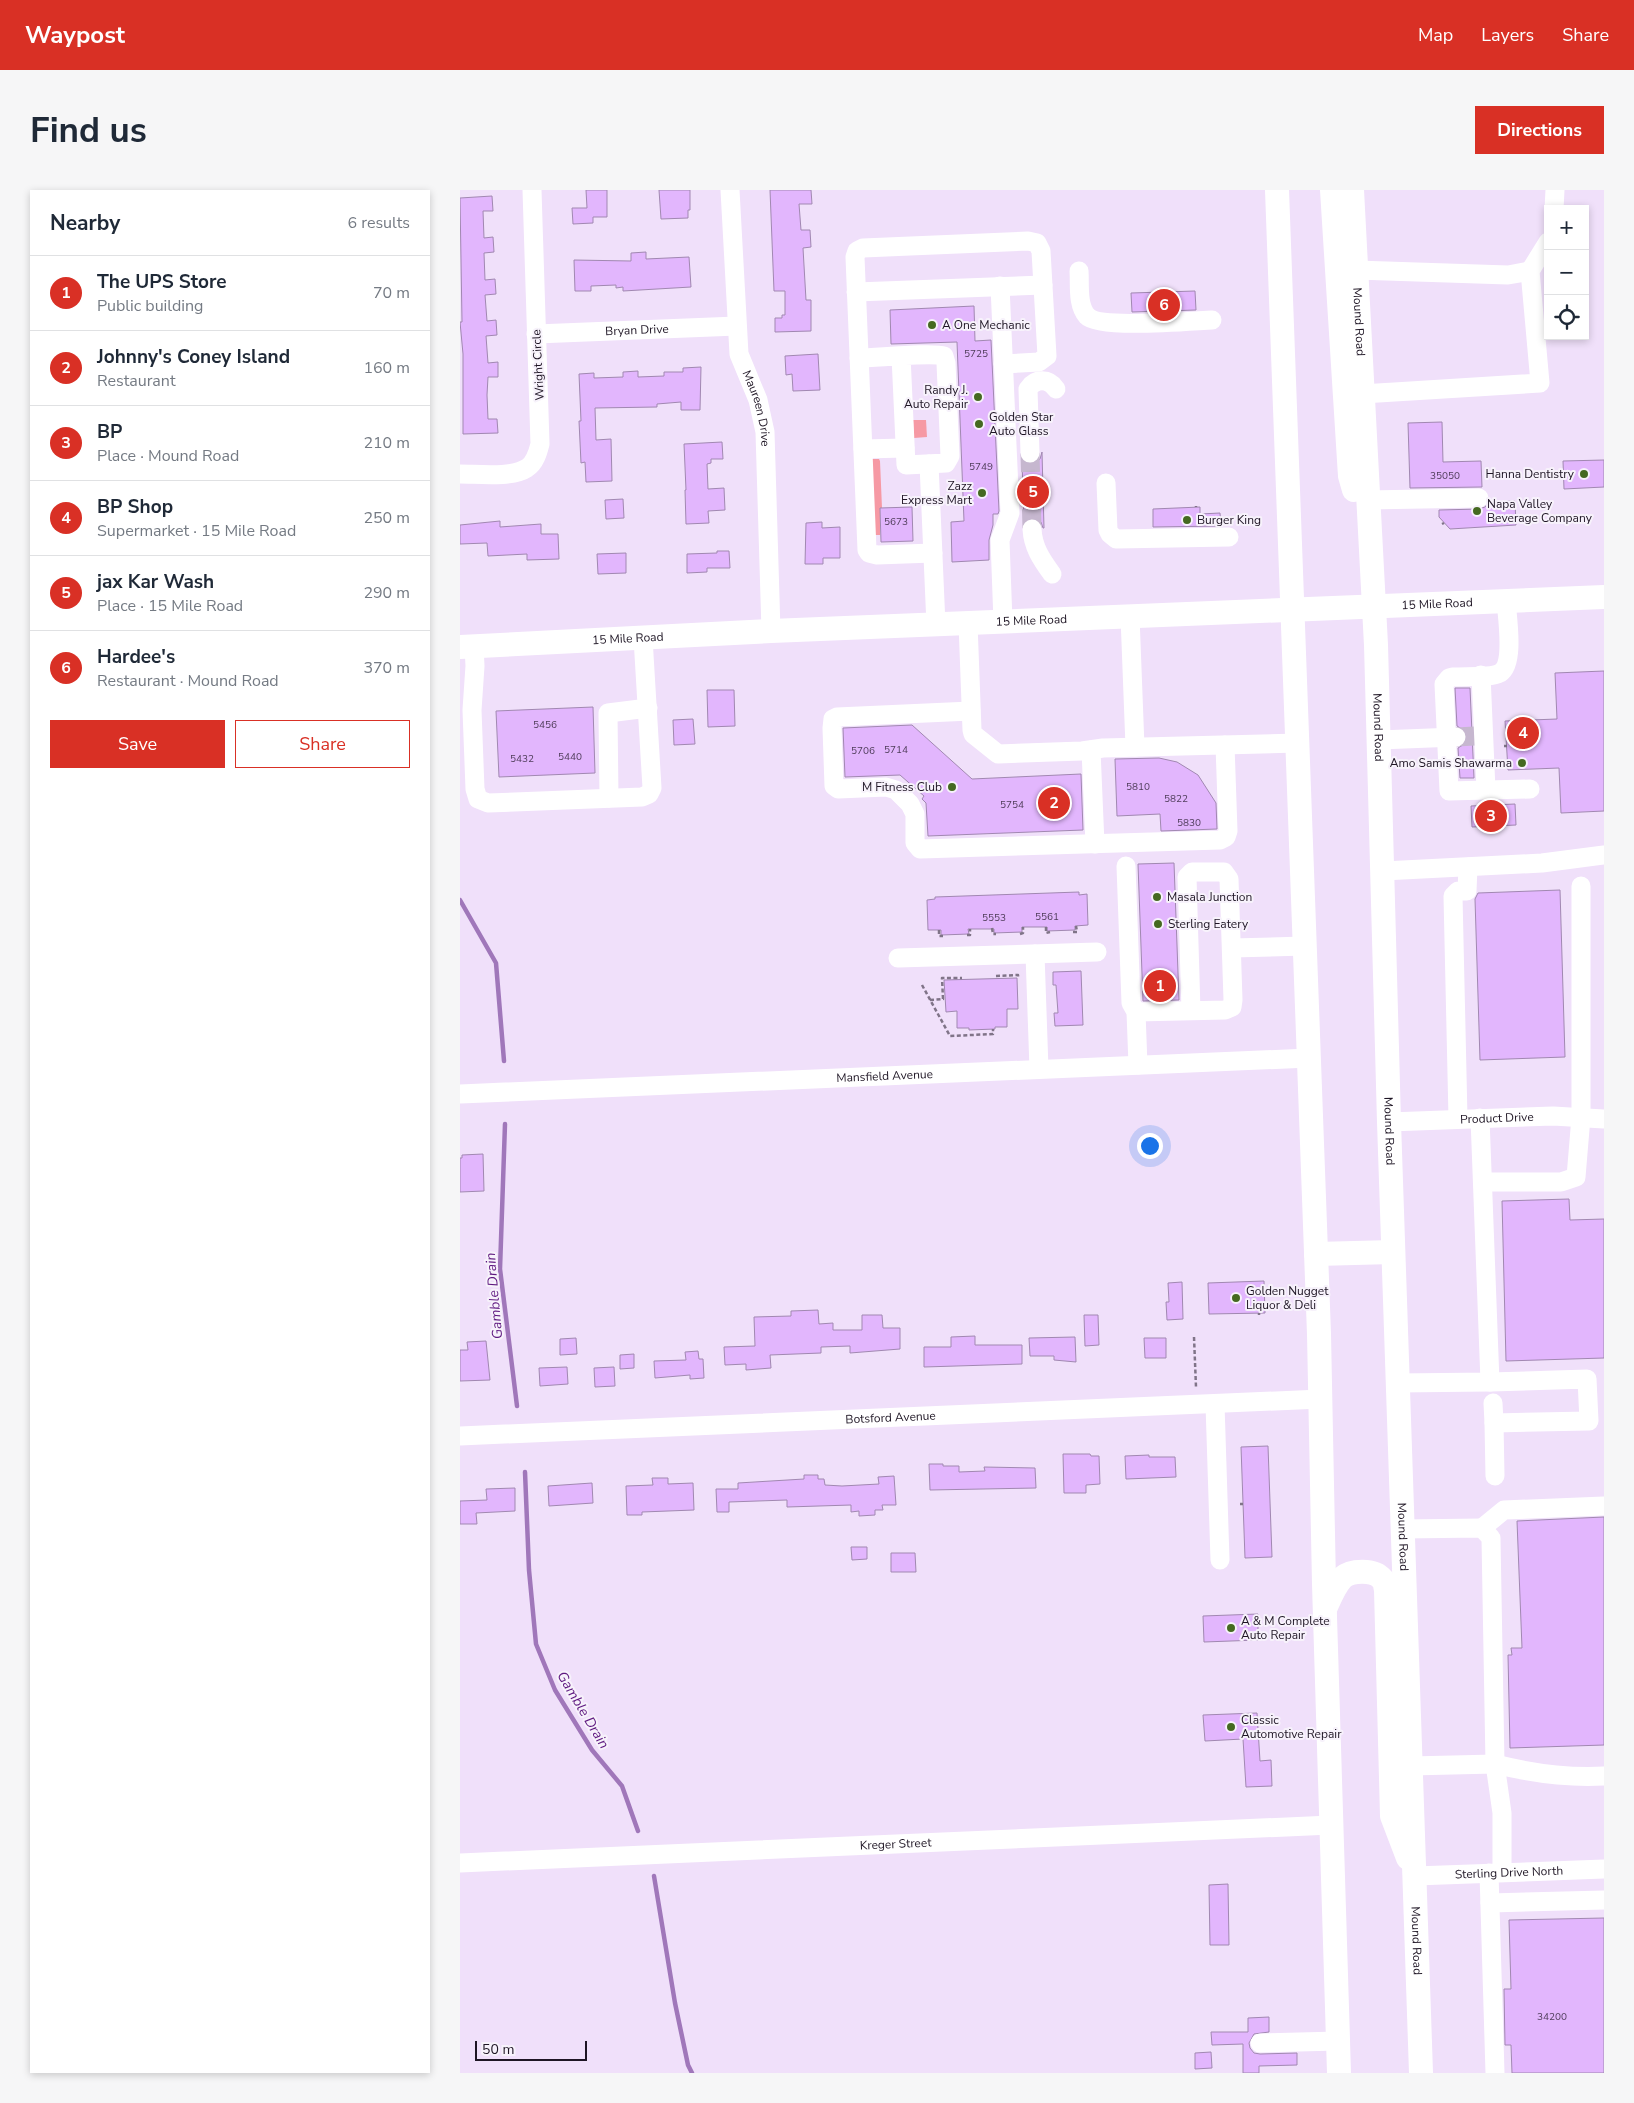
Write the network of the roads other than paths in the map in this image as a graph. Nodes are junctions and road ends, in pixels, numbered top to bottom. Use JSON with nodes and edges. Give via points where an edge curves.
{"nodes":[{"id":1,"x":532,"y":190,"type":"edge"},
{"id":2,"x":730,"y":190,"type":"edge"},
{"id":3,"x":1277,"y":190,"type":"edge"},
{"id":4,"x":1332,"y":190,"type":"edge"},
{"id":5,"x":1352,"y":190,"type":"edge"},
{"id":6,"x":1554,"y":190,"type":"edge"},
{"id":7,"x":1554,"y":205,"type":"edge"},
{"id":8,"x":1544,"y":248,"type":"edge"},
{"id":9,"x":1356,"y":270,"type":"junction"},
{"id":10,"x":1084,"y":271,"type":"dead end"},
{"id":11,"x":1530,"y":271,"type":"junction"},
{"id":12,"x":1043,"y":285,"type":"junction"},
{"id":13,"x":1000,"y":286,"type":"junction"},
{"id":14,"x":856,"y":292,"type":"junction"},
{"id":15,"x":1212,"y":320,"type":"dead end"},
{"id":16,"x":737,"y":326,"type":"junction"},
{"id":17,"x":536,"y":334,"type":"junction"},
{"id":18,"x":901,"y":356,"type":"junction"},
{"id":19,"x":859,"y":358,"type":"junction"},
{"id":20,"x":1004,"y":364,"type":"junction"},
{"id":21,"x":1056,"y":389,"type":"dead end"},
{"id":22,"x":1362,"y":394,"type":"junction"},
{"id":23,"x":905,"y":448,"type":"junction"},
{"id":24,"x":863,"y":449,"type":"junction"},
{"id":25,"x":1030,"y":453,"type":"tunnel mouth"},
{"id":26,"x":929,"y":464,"type":"junction"},
{"id":27,"x":460,"y":474,"type":"edge"},
{"id":28,"x":1112,"y":483,"type":"dead end"},
{"id":29,"x":1479,"y":498,"type":"dead end"},
{"id":30,"x":1367,"y":500,"type":"junction"},
{"id":31,"x":1032,"y":529,"type":"tunnel mouth"},
{"id":32,"x":1369,"y":531,"type":"junction"},
{"id":33,"x":1229,"y":536,"type":"dead end"},
{"id":34,"x":933,"y":552,"type":"junction"},
{"id":35,"x":1052,"y":574,"type":"dead end"},
{"id":36,"x":1604,"y":597,"type":"edge"},
{"id":37,"x":1506,"y":600,"type":"junction"},
{"id":38,"x":1374,"y":605,"type":"junction"},
{"id":39,"x":1292,"y":608,"type":"junction"},
{"id":40,"x":1130,"y":616,"type":"junction"},
{"id":41,"x":1003,"y":622,"type":"junction"},
{"id":42,"x":968,"y":624,"type":"junction"},
{"id":43,"x":936,"y":625,"type":"junction"},
{"id":44,"x":771,"y":631,"type":"junction"},
{"id":45,"x":643,"y":638,"type":"junction"},
{"id":46,"x":467,"y":646,"type":"edge"},
{"id":47,"x":1481,"y":675,"type":"junction"},
{"id":48,"x":648,"y":708,"type":"junction"},
{"id":49,"x":971,"y":711,"type":"junction"},
{"id":50,"x":1451,"y":737,"type":"junction"},
{"id":51,"x":1379,"y":740,"type":"junction"},
{"id":52,"x":1298,"y":743,"type":"junction"},
{"id":53,"x":1225,"y":745,"type":"junction"},
{"id":54,"x":1135,"y":747,"type":"junction"},
{"id":55,"x":1091,"y":750,"type":"junction"},
{"id":56,"x":1530,"y":789,"type":"dead end"},
{"id":57,"x":1486,"y":790,"type":"junction"},
{"id":58,"x":609,"y":798,"type":"junction"},
{"id":59,"x":1095,"y":844,"type":"junction"},
{"id":60,"x":1604,"y":856,"type":"edge"},
{"id":61,"x":1126,"y":866,"type":"dead end"},
{"id":62,"x":1468,"y":867,"type":"junction"},
{"id":63,"x":1383,"y":871,"type":"junction"},
{"id":64,"x":1581,"y":886,"type":"dead end"},
{"id":65,"x":1305,"y":946,"type":"junction"},
{"id":66,"x":1232,"y":948,"type":"junction"},
{"id":67,"x":1097,"y":952,"type":"dead end"},
{"id":68,"x":1035,"y":954,"type":"junction"},
{"id":69,"x":898,"y":958,"type":"dead end"},
{"id":70,"x":1191,"y":1011,"type":"junction"},
{"id":71,"x":1136,"y":1012,"type":"junction"},
{"id":72,"x":1310,"y":1058,"type":"junction"},
{"id":73,"x":1138,"y":1065,"type":"junction"},
{"id":74,"x":1039,"y":1069,"type":"junction"},
{"id":75,"x":460,"y":1094,"type":"edge"},
{"id":76,"x":1581,"y":1117,"type":"junction"},
{"id":77,"x":1458,"y":1118,"type":"junction"},
{"id":78,"x":1480,"y":1118,"type":"junction"},
{"id":79,"x":1604,"y":1119,"type":"edge"},
{"id":80,"x":1388,"y":1122,"type":"junction"},
{"id":81,"x":1483,"y":1182,"type":"junction"},
{"id":82,"x":1393,"y":1252,"type":"junction"},
{"id":83,"x":1316,"y":1254,"type":"junction"},
{"id":84,"x":1490,"y":1382,"type":"junction"},
{"id":85,"x":1397,"y":1383,"type":"junction"},
{"id":86,"x":1320,"y":1399,"type":"junction"},
{"id":87,"x":1493,"y":1403,"type":"dead end"},
{"id":88,"x":1215,"y":1404,"type":"junction"},
{"id":89,"x":1494,"y":1423,"type":"junction"},
{"id":90,"x":460,"y":1436,"type":"edge"},
{"id":91,"x":1495,"y":1476,"type":"dead end"},
{"id":92,"x":1604,"y":1506,"type":"edge"},
{"id":93,"x":1482,"y":1528,"type":"junction"},
{"id":94,"x":1402,"y":1529,"type":"junction"},
{"id":95,"x":1220,"y":1560,"type":"dead end"},
{"id":96,"x":1324,"y":1611,"type":"junction"},
{"id":97,"x":1495,"y":1764,"type":"junction"},
{"id":98,"x":1410,"y":1766,"type":"junction"},
{"id":99,"x":1604,"y":1776,"type":"edge"},
{"id":100,"x":1331,"y":1825,"type":"junction"},
{"id":101,"x":460,"y":1863,"type":"edge"},
{"id":102,"x":1604,"y":1869,"type":"edge"},
{"id":103,"x":1495,"y":1873,"type":"junction"},
{"id":104,"x":1414,"y":1876,"type":"junction"},
{"id":105,"x":1604,"y":1900,"type":"edge"},
{"id":106,"x":1490,"y":1903,"type":"junction"},
{"id":107,"x":1338,"y":2041,"type":"junction"},
{"id":108,"x":1260,"y":2043,"type":"dead end"},
{"id":109,"x":1340,"y":2073,"type":"edge"},
{"id":110,"x":1421,"y":2073,"type":"edge"},
{"id":111,"x":1495,"y":2073,"type":"edge"}],
"edges":[{"from":1,"to":17,"type":"street","name":"Wright Circle"},
{"from":2,"to":16,"type":"street","name":"Maureen Drive"},
{"from":3,"to":39,"type":"main road"},
{"from":4,"to":32,"type":"main road","via":[[1350,476]]},
{"from":5,"to":9,"type":"main road","name":"Mound Road"},
{"from":6,"to":7,"type":"street"},
{"from":8,"to":11,"type":"street"},
{"from":9,"to":11,"type":"street","via":[[1508,275]]},
{"from":9,"to":22,"type":"main road","name":"Mound Road"},
{"from":10,"to":15,"type":"street","via":[[1083,310],[1093,320],[1114,324]]},
{"from":11,"to":22,"type":"street","via":[[1540,383]]},
{"from":12,"to":13,"type":"street"},
{"from":12,"to":14,"type":"street","via":[[1040,246],[1028,241],[859,248],[855,257]]},
{"from":12,"to":20,"type":"street","via":[[1047,356],[1039,362]]},
{"from":13,"to":14,"type":"street"},
{"from":13,"to":20,"type":"street"},
{"from":14,"to":19,"type":"street"},
{"from":16,"to":17,"type":"street","name":"Bryan Drive"},
{"from":16,"to":44,"type":"street","name":"Maureen Drive","via":[[739,354],[764,423]]},
{"from":17,"to":27,"type":"street","name":"Wright Circle","via":[[541,428],[536,457],[528,468],[517,472]]},
{"from":18,"to":19,"type":"street"},
{"from":18,"to":23,"type":"street"},
{"from":18,"to":26,"type":"street","via":[[940,355],[945,360],[950,458],[946,463]]},
{"from":19,"to":24,"type":"street"},
{"from":20,"to":41,"type":"street","via":[[1010,513],[1000,540]]},
{"from":21,"to":25,"type":"street","via":[[1051,383],[1041,380],[1028,390]]},
{"from":22,"to":30,"type":"main road","name":"Mound Road"},
{"from":23,"to":24,"type":"street"},
{"from":23,"to":26,"type":"street","via":[[906,465]]},
{"from":24,"to":34,"type":"street","via":[[869,553]]},
{"from":26,"to":34,"type":"street"},
{"from":28,"to":33,"type":"street","via":[[1109,532],[1116,539]]},
{"from":29,"to":30,"type":"street"},
{"from":30,"to":32,"type":"main road","name":"Mound Road"},
{"from":31,"to":35,"type":"street","via":[[1038,554]]},
{"from":32,"to":38,"type":"main road","name":"Mound Road"},
{"from":34,"to":43,"type":"street"},
{"from":36,"to":37,"type":"main road","name":"15 Mile Road"},
{"from":37,"to":38,"type":"main road","name":"15 Mile Road"},
{"from":37,"to":47,"type":"street","via":[[1508,664],[1500,673]]},
{"from":38,"to":39,"type":"main road","name":"15 Mile Road"},
{"from":38,"to":51,"type":"main road","name":"Mound Road"},
{"from":39,"to":40,"type":"main road","name":"15 Mile Road"},
{"from":39,"to":52,"type":"main road"},
{"from":40,"to":41,"type":"main road","name":"15 Mile Road"},
{"from":40,"to":54,"type":"street"},
{"from":41,"to":42,"type":"main road","name":"15 Mile Road"},
{"from":42,"to":43,"type":"main road","name":"15 Mile Road"},
{"from":42,"to":49,"type":"street"},
{"from":43,"to":44,"type":"main road","name":"15 Mile Road"},
{"from":44,"to":45,"type":"main road","name":"15 Mile Road"},
{"from":45,"to":46,"type":"main road","name":"15 Mile Road"},
{"from":45,"to":48,"type":"street"},
{"from":46,"to":58,"type":"street","via":[[475,666],[472,710],[475,795],[478,799],[488,802]]},
{"from":47,"to":50,"type":"street","via":[[1453,677],[1446,681],[1444,688]]},
{"from":47,"to":57,"type":"street","via":[[1480,735]]},
{"from":48,"to":58,"type":"street","via":[[608,713]]},
{"from":48,"to":58,"type":"street","via":[[651,791],[646,796]]},
{"from":49,"to":55,"type":"street","via":[[973,734],[998,754]]},
{"from":49,"to":59,"type":"street","via":[[837,717],[832,724],[834,786],[838,789],[886,787],[896,790],[913,808],[915,843],[920,849]]},
{"from":50,"to":51,"type":"street"},
{"from":50,"to":57,"type":"street","via":[[1449,791]]},
{"from":51,"to":63,"type":"main road","name":"Mound Road"},
{"from":52,"to":53,"type":"street"},
{"from":52,"to":65,"type":"main road"},
{"from":53,"to":54,"type":"street"},
{"from":53,"to":59,"type":"street","via":[[1228,831],[1223,839]]},
{"from":54,"to":55,"type":"street"},
{"from":55,"to":59,"type":"street"},
{"from":56,"to":57,"type":"street"},
{"from":60,"to":62,"type":"street","via":[[1542,864]]},
{"from":61,"to":71,"type":"street","via":[[1131,1003]]},
{"from":62,"to":63,"type":"street"},
{"from":62,"to":77,"type":"street","via":[[1467,891],[1453,896]]},
{"from":63,"to":80,"type":"main road","name":"Mound Road"},
{"from":64,"to":76,"type":"street"},
{"from":65,"to":66,"type":"street"},
{"from":65,"to":72,"type":"main road"},
{"from":66,"to":70,"type":"street","via":[[1232,1007]]},
{"from":66,"to":70,"type":"street","via":[[1229,876],[1221,871],[1189,874]]},
{"from":67,"to":68,"type":"street"},
{"from":68,"to":69,"type":"street"},
{"from":68,"to":74,"type":"street"},
{"from":70,"to":71,"type":"street"},
{"from":71,"to":73,"type":"street"},
{"from":72,"to":73,"type":"street","name":"Mansfield Avenue"},
{"from":72,"to":83,"type":"main road"},
{"from":73,"to":74,"type":"street","name":"Mansfield Avenue"},
{"from":74,"to":75,"type":"street","name":"Mansfield Avenue"},
{"from":76,"to":78,"type":"street","name":"Product Drive"},
{"from":76,"to":79,"type":"street","name":"Product Drive"},
{"from":76,"to":81,"type":"street","via":[[1576,1177],[1561,1182]]},
{"from":77,"to":78,"type":"street","name":"Product Drive"},
{"from":77,"to":80,"type":"street","name":"Product Drive"},
{"from":78,"to":81,"type":"street"},
{"from":80,"to":82,"type":"main road","name":"Mound Road"},
{"from":81,"to":84,"type":"street"},
{"from":82,"to":83,"type":"main road"},
{"from":82,"to":85,"type":"main road","name":"Mound Road"},
{"from":83,"to":86,"type":"main road"},
{"from":84,"to":85,"type":"street"},
{"from":84,"to":89,"type":"street","via":[[1587,1379],[1589,1421]]},
{"from":85,"to":94,"type":"main road","name":"Mound Road"},
{"from":86,"to":88,"type":"street","name":"Botsford Avenue"},
{"from":86,"to":96,"type":"main road"},
{"from":87,"to":89,"type":"street"},
{"from":88,"to":90,"type":"street","name":"Botsford Avenue"},
{"from":88,"to":95,"type":"street"},
{"from":89,"to":91,"type":"street"},
{"from":92,"to":93,"type":"street","via":[[1504,1510]]},
{"from":93,"to":94,"type":"street"},
{"from":93,"to":97,"type":"street","via":[[1491,1538]]},
{"from":94,"to":98,"type":"main road","name":"Mound Road"},
{"from":96,"to":100,"type":"main road"},
{"from":96,"to":104,"type":"main road","via":[[1344,1576],[1366,1572],[1384,1580],[1392,1816]]},
{"from":97,"to":98,"type":"street"},
{"from":97,"to":99,"type":"street","via":[[1528,1772]]},
{"from":97,"to":103,"type":"street","via":[[1502,1812]]},
{"from":98,"to":104,"type":"main road","name":"Mound Road"},
{"from":100,"to":101,"type":"street","name":"Kreger Street"},
{"from":100,"to":107,"type":"main road"},
{"from":102,"to":103,"type":"street","name":"Sterling Drive North"},
{"from":103,"to":104,"type":"street","name":"Sterling Drive North"},
{"from":103,"to":106,"type":"street"},
{"from":104,"to":110,"type":"main road","name":"Mound Road"},
{"from":105,"to":106,"type":"street"},
{"from":106,"to":111,"type":"street"},
{"from":107,"to":108,"type":"street"},
{"from":107,"to":109,"type":"main road"}]}
